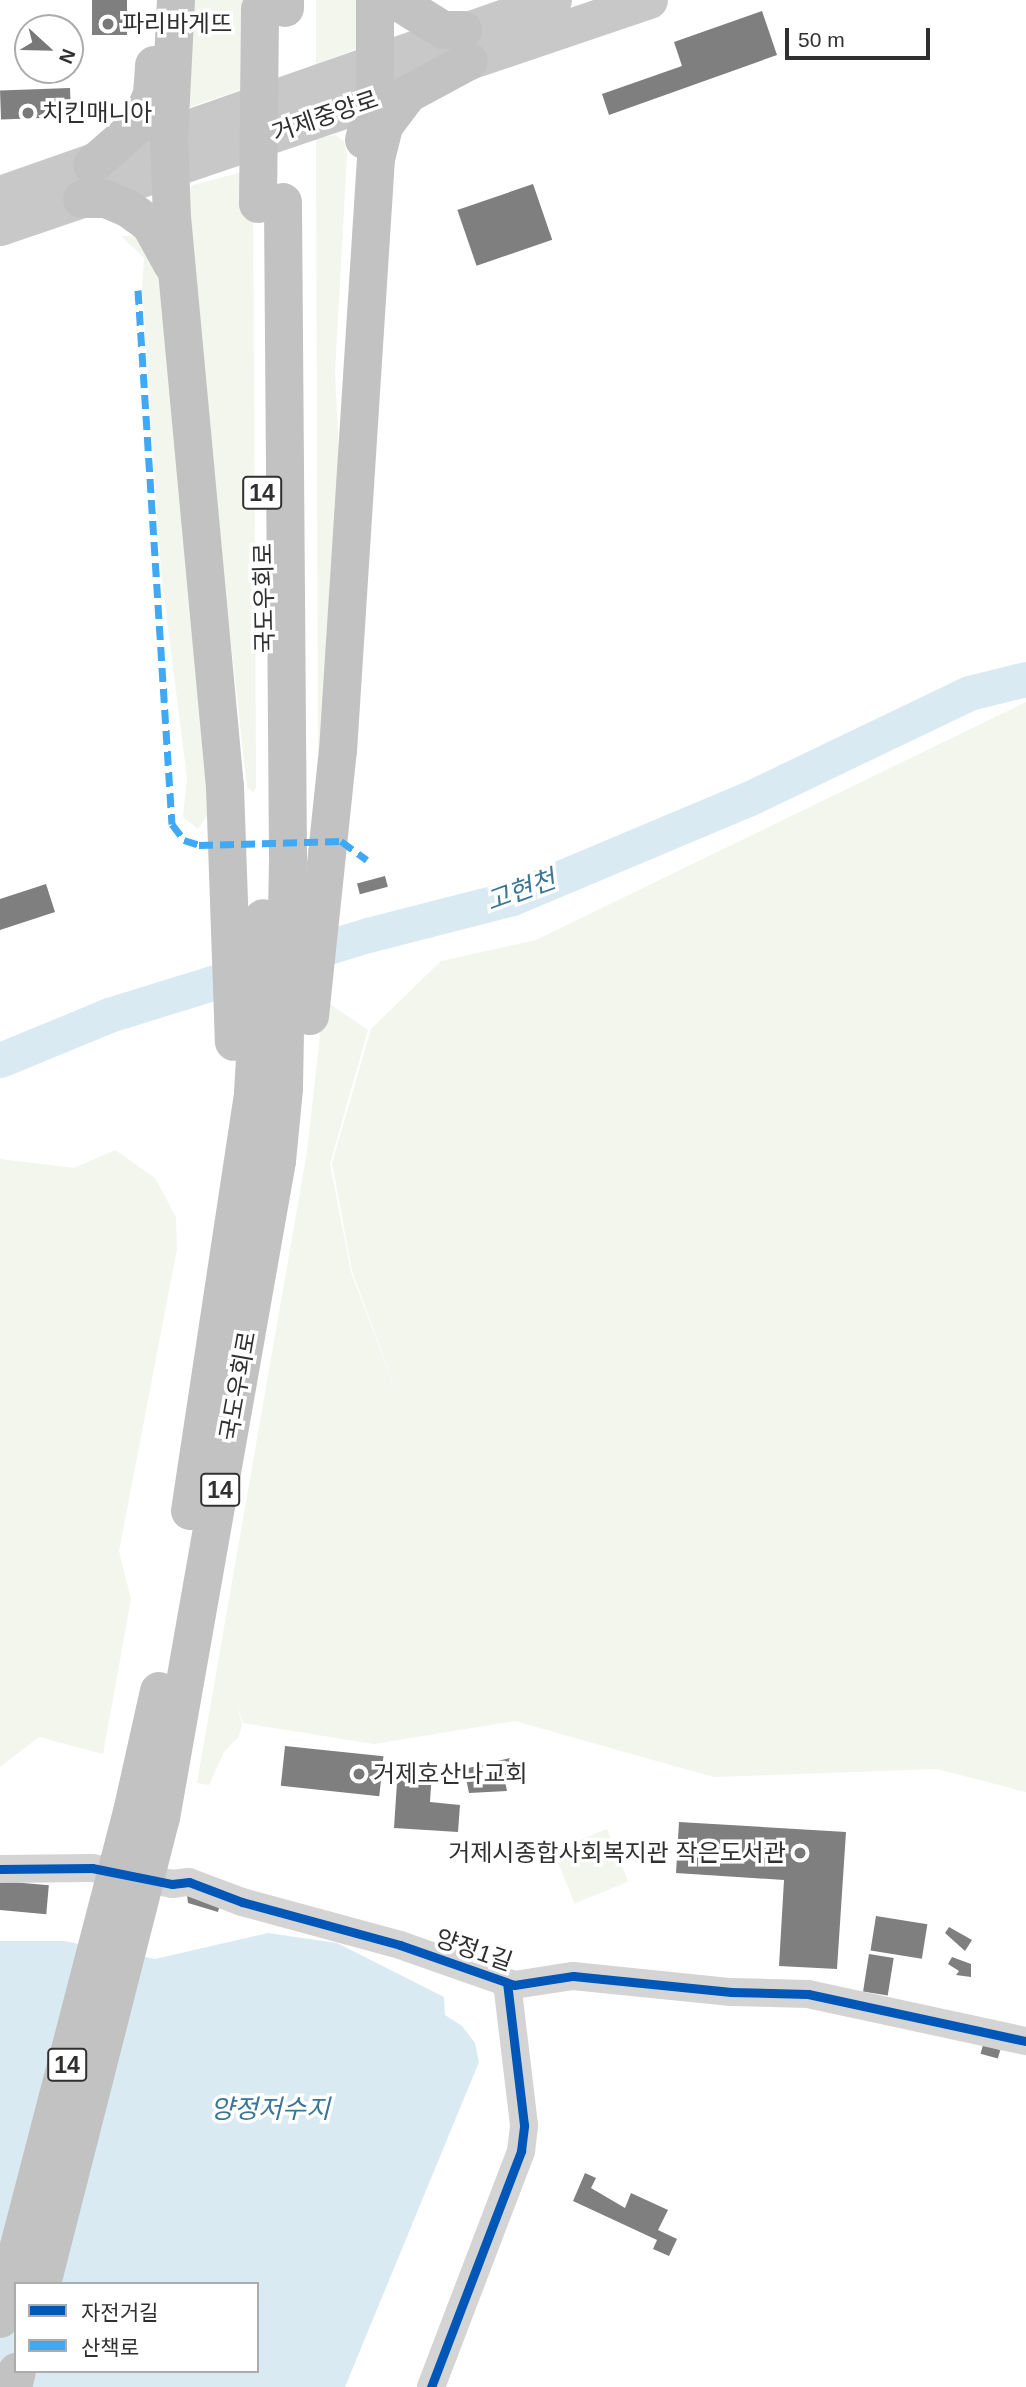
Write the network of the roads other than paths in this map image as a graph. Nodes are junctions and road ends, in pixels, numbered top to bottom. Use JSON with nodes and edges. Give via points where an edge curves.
{"nodes":[{"id":1,"x":159,"y":0,"type":"edge"},
{"id":2,"x":176,"y":0,"type":"edge"},
{"id":3,"x":375,"y":0,"type":"edge"},
{"id":4,"x":395,"y":0,"type":"edge"},
{"id":5,"x":553,"y":0,"type":"edge"},
{"id":6,"x":649,"y":0,"type":"edge"},
{"id":7,"x":272,"y":4,"type":"edge"},
{"id":8,"x":466,"y":46,"type":"junction"},
{"id":9,"x":377,"y":61,"type":"junction"},
{"id":10,"x":375,"y":99,"type":"junction"},
{"id":11,"x":170,"y":153,"type":"junction"},
{"id":12,"x":87,"y":182,"type":"junction"},
{"id":13,"x":0,"y":194,"type":"edge"},
{"id":14,"x":0,"y":227,"type":"edge"},
{"id":15,"x":177,"y":278,"type":"junction"},
{"id":16,"x":358,"y":442,"type":"junction"},
{"id":17,"x":277,"y":779,"type":"junction"},
{"id":18,"x":277,"y":1161,"type":"junction"},
{"id":19,"x":240,"y":1170,"type":"junction"},
{"id":20,"x":146,"y":1815,"type":"junction"},
{"id":21,"x":0,"y":1869,"type":"edge"},
{"id":22,"x":507,"y":1983,"type":"junction"},
{"id":23,"x":1026,"y":2041,"type":"edge"},
{"id":24,"x":42,"y":2282,"type":"edge"},
{"id":25,"x":0,"y":2319,"type":"edge"},
{"id":26,"x":431,"y":2387,"type":"edge"}],
"edges":[{"from":1,"to":12,"type":"highway","via":[[152,95],[138,125]]},
{"from":2,"to":11,"type":"highway"},
{"from":3,"to":9,"type":"highway"},
{"from":4,"to":8,"type":"highway"},
{"from":5,"to":8,"type":"main road","name":"거제중앙로"},
{"from":6,"to":8,"type":"main road","name":"거제중앙로"},
{"from":7,"to":17,"type":"highway","name":"국도우회로","number":"14"},
{"from":8,"to":9,"type":"main road","name":"거제중앙로"},
{"from":8,"to":10,"type":"main road","name":"거제중앙로"},
{"from":8,"to":16,"type":"highway","via":[[408,94],[384,126],[379,143]]},
{"from":9,"to":10,"type":"highway"},
{"from":9,"to":11,"type":"main road","name":"거제중앙로"},
{"from":10,"to":11,"type":"main road","name":"거제중앙로"},
{"from":10,"to":16,"type":"highway","via":[[359,154],[348,352],[348,400]]},
{"from":11,"to":12,"type":"main road","name":"거제중앙로"},
{"from":11,"to":15,"type":"highway"},
{"from":12,"to":13,"type":"main road","name":"거제중앙로"},
{"from":12,"to":14,"type":"main road","name":"거제중앙로"},
{"from":12,"to":15,"type":"highway","via":[[106,199],[150,224],[165,245]]},
{"from":15,"to":19,"type":"highway","via":[[225,787]]},
{"from":16,"to":18,"type":"highway","via":[[334,790],[304,1070]]},
{"from":17,"to":18,"type":"highway","number":"14","via":[[288,989]]},
{"from":17,"to":19,"type":"highway","number":"14","via":[[253,1093]]},
{"from":18,"to":20,"type":"highway","name":"국도우회로","number":"14"},
{"from":19,"to":20,"type":"highway","name":"국도우회로","number":"14"},
{"from":20,"to":24,"type":"highway","number":"14","bridge":true},
{"from":20,"to":25,"type":"highway","number":"14","bridge":true},
{"from":21,"to":22,"type":"street","name":"양정1길","via":[[92,1868],[172,1884],[189,1882],[242,1902],[400,1945]]},
{"from":22,"to":23,"type":"street","name":"양정1길","via":[[573,1976],[731,1993],[808,1994]]},
{"from":22,"to":26,"type":"street","via":[[524,2125],[521,2151]]}]}
